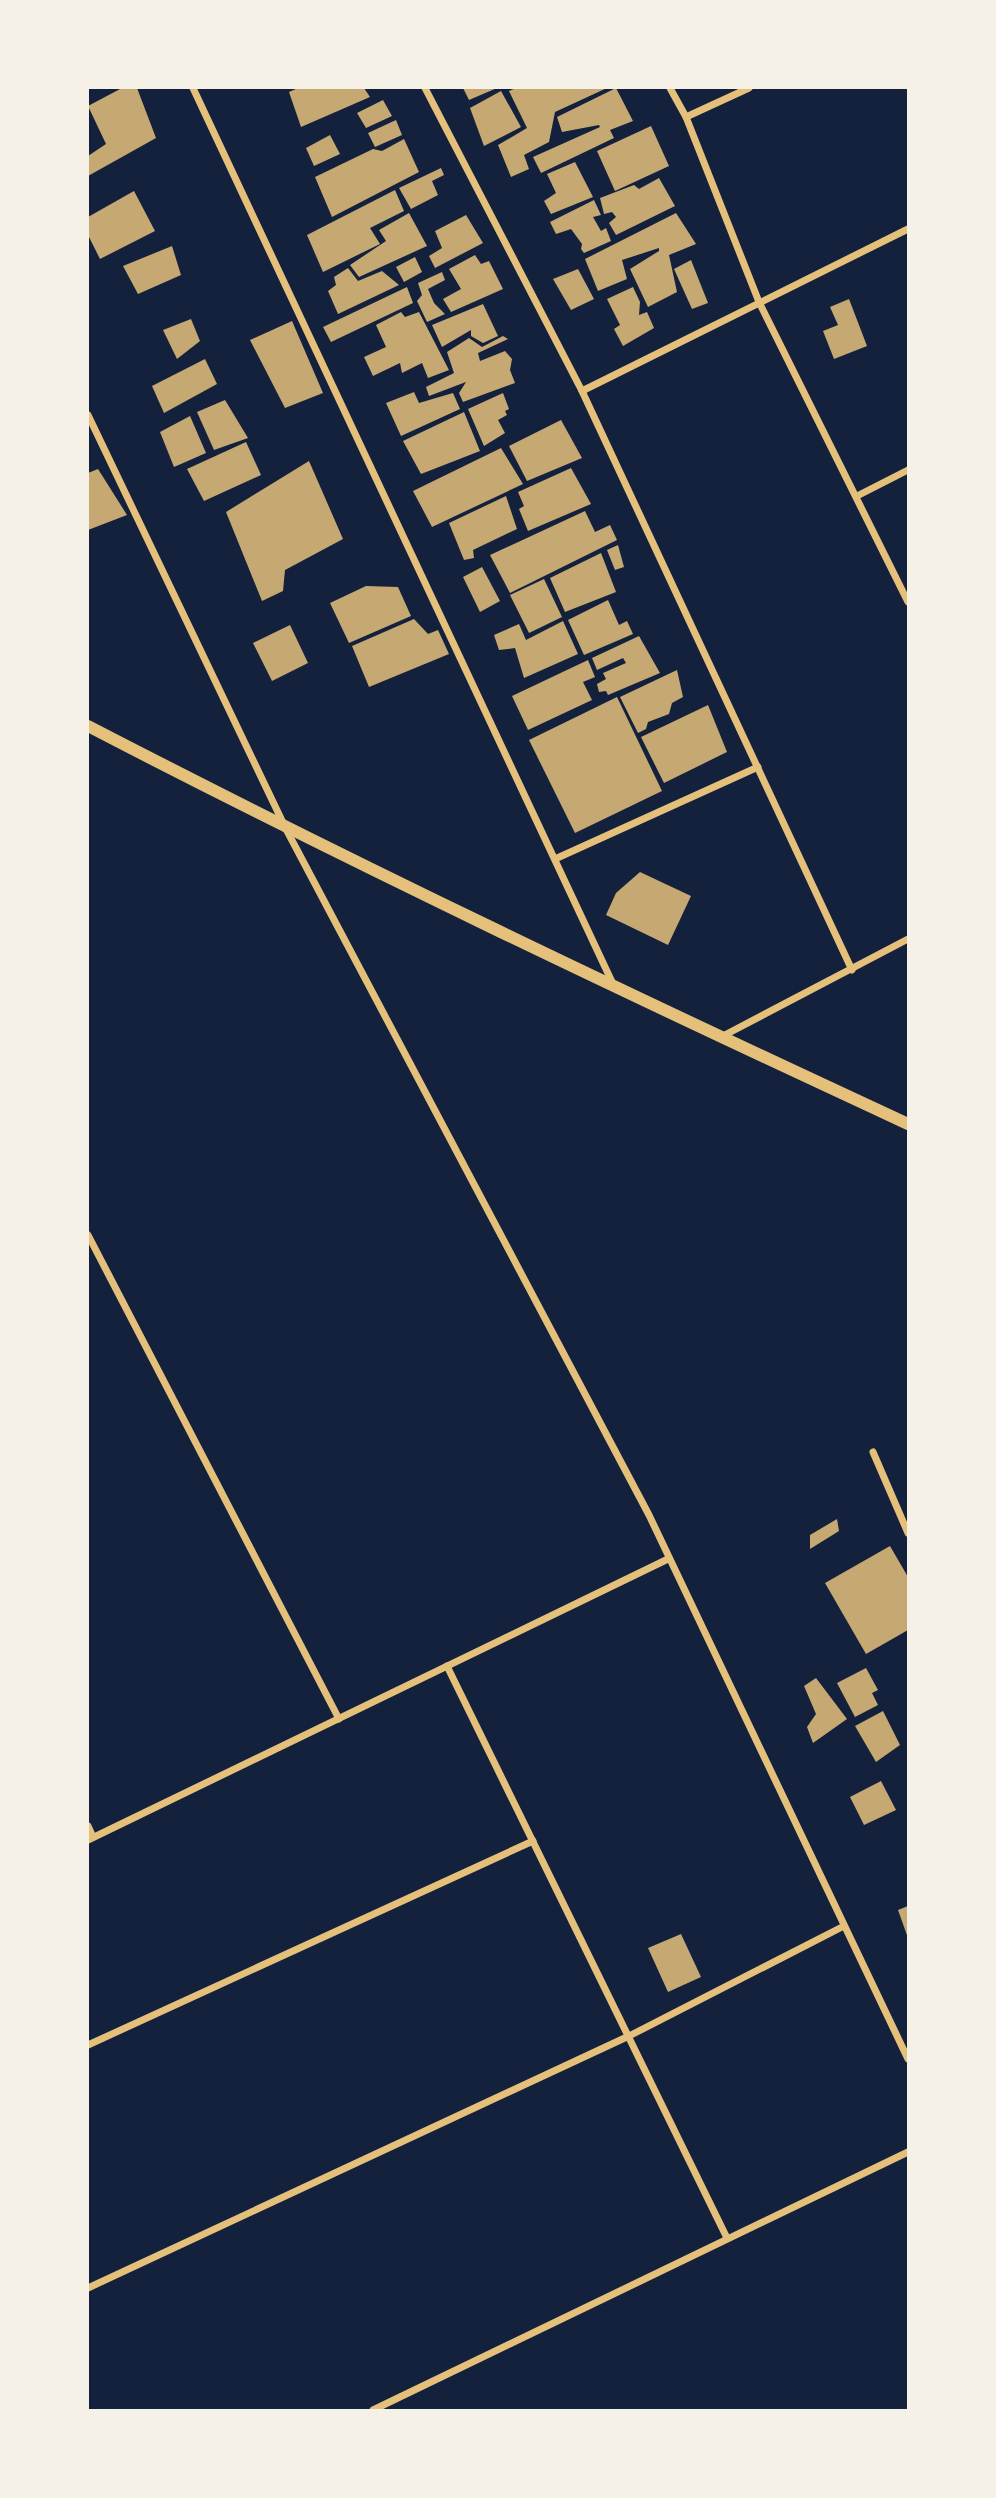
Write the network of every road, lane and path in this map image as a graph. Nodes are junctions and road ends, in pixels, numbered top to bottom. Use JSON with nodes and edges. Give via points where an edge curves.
{"nodes":[{"id":1,"x":193,"y":88,"type":"edge"},
{"id":2,"x":425,"y":88,"type":"edge"},
{"id":3,"x":670,"y":88,"type":"edge"},
{"id":4,"x":749,"y":88,"type":"edge"},
{"id":5,"x":686,"y":117,"type":"junction"},
{"id":6,"x":908,"y":229,"type":"edge"},
{"id":7,"x":759,"y":302,"type":"junction"},
{"id":8,"x":582,"y":391,"type":"junction"},
{"id":9,"x":88,"y":415,"type":"edge"},
{"id":10,"x":908,"y":470,"type":"edge"},
{"id":11,"x":857,"y":496,"type":"junction"},
{"id":12,"x":908,"y":602,"type":"edge"},
{"id":13,"x":88,"y":726,"type":"edge"},
{"id":14,"x":758,"y":767,"type":"junction"},
{"id":15,"x":286,"y":829,"type":"junction"},
{"id":16,"x":555,"y":859,"type":"junction"},
{"id":17,"x":908,"y":939,"type":"edge"},
{"id":18,"x":852,"y":970,"type":"junction"},
{"id":19,"x":616,"y":990,"type":"junction"},
{"id":20,"x":720,"y":1037,"type":"junction"},
{"id":21,"x":908,"y":1124,"type":"edge"},
{"id":22,"x":88,"y":1236,"type":"edge"},
{"id":23,"x":873,"y":1452,"type":"dead end"},
{"id":24,"x":908,"y":1533,"type":"edge"},
{"id":25,"x":668,"y":1559,"type":"junction"},
{"id":26,"x":447,"y":1666,"type":"junction"},
{"id":27,"x":339,"y":1720,"type":"junction"},
{"id":28,"x":88,"y":1826,"type":"edge"},
{"id":29,"x":90,"y":1839,"type":"edge"},
{"id":30,"x":533,"y":1841,"type":"junction"},
{"id":31,"x":844,"y":1926,"type":"junction"},
{"id":32,"x":629,"y":2036,"type":"junction"},
{"id":33,"x":88,"y":2045,"type":"edge"},
{"id":34,"x":908,"y":2059,"type":"edge"},
{"id":35,"x":908,"y":2152,"type":"edge"},
{"id":36,"x":727,"y":2238,"type":"junction"},
{"id":37,"x":88,"y":2288,"type":"edge"},
{"id":38,"x":373,"y":2410,"type":"edge"}],
"edges":[{"from":1,"to":16,"type":"street"},
{"from":2,"to":8,"type":"street"},
{"from":3,"to":5,"type":"street"},
{"from":4,"to":5,"type":"street"},
{"from":5,"to":7,"type":"street"},
{"from":6,"to":7,"type":"street"},
{"from":7,"to":8,"type":"street"},
{"from":7,"to":11,"type":"street"},
{"from":8,"to":14,"type":"street"},
{"from":9,"to":15,"type":"street"},
{"from":10,"to":11,"type":"street"},
{"from":11,"to":12,"type":"street"},
{"from":13,"to":15,"type":"street"},
{"from":14,"to":16,"type":"street"},
{"from":14,"to":18,"type":"street"},
{"from":15,"to":19,"type":"street"},
{"from":15,"to":25,"type":"street"},
{"from":16,"to":19,"type":"street"},
{"from":17,"to":18,"type":"street"},
{"from":18,"to":20,"type":"street"},
{"from":19,"to":20,"type":"street"},
{"from":20,"to":21,"type":"street"},
{"from":22,"to":27,"type":"street"},
{"from":23,"to":24,"type":"street"},
{"from":25,"to":26,"type":"street"},
{"from":25,"to":31,"type":"street"},
{"from":26,"to":27,"type":"street"},
{"from":26,"to":30,"type":"street"},
{"from":27,"to":29,"type":"street"},
{"from":28,"to":29,"type":"street"},
{"from":30,"to":32,"type":"street"},
{"from":30,"to":33,"type":"street"},
{"from":31,"to":32,"type":"street"},
{"from":31,"to":34,"type":"street"},
{"from":32,"to":36,"type":"street"},
{"from":32,"to":37,"type":"street"},
{"from":35,"to":36,"type":"street"},
{"from":36,"to":38,"type":"street"}]}
